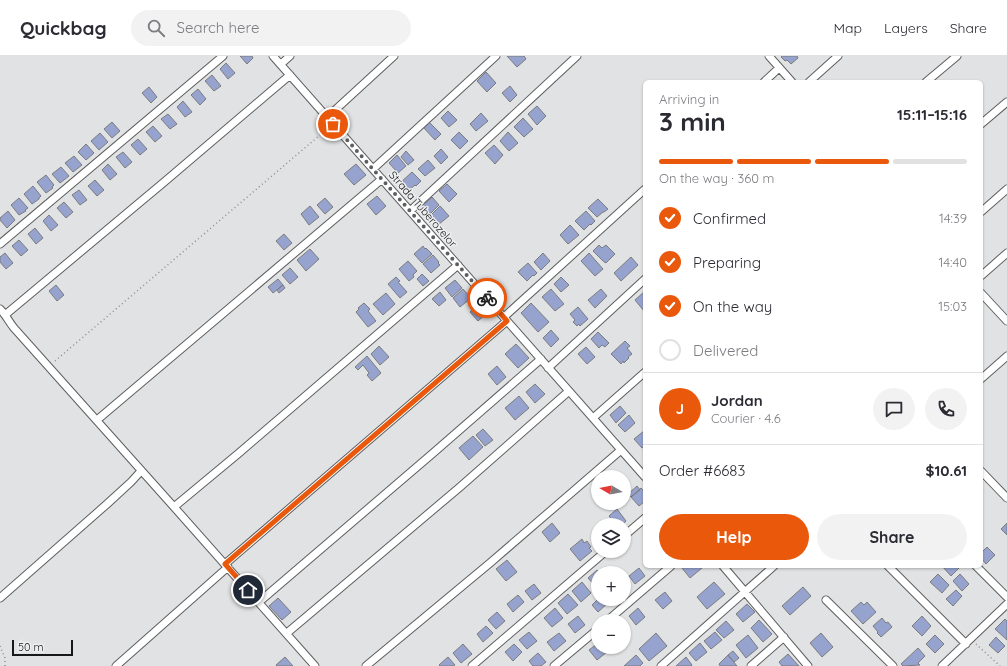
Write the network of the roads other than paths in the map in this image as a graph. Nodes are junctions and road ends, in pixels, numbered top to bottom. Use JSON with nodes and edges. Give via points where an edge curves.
{"nodes":[{"id":1,"x":223,"y":56,"type":"edge"},
{"id":2,"x":273,"y":56,"type":"edge"},
{"id":3,"x":290,"y":56,"type":"edge"},
{"id":4,"x":394,"y":56,"type":"edge"},
{"id":5,"x":496,"y":56,"type":"edge"},
{"id":6,"x":577,"y":56,"type":"edge"},
{"id":7,"x":769,"y":56,"type":"edge"},
{"id":8,"x":838,"y":56,"type":"edge"},
{"id":9,"x":957,"y":56,"type":"edge"},
{"id":10,"x":280,"y":64,"type":"junction"},
{"id":11,"x":779,"y":68,"type":"junction"},
{"id":12,"x":290,"y":74,"type":"junction"},
{"id":13,"x":766,"y":80,"type":"edge"},
{"id":14,"x":790,"y":80,"type":"edge"},
{"id":15,"x":811,"y":80,"type":"edge"},
{"id":16,"x":928,"y":80,"type":"edge"},
{"id":17,"x":1007,"y":102,"type":"edge"},
{"id":18,"x":331,"y":121,"type":"junction"},
{"id":19,"x":983,"y":122,"type":"edge"},
{"id":20,"x":373,"y":169,"type":"junction"},
{"id":21,"x":382,"y":179,"type":"junction"},
{"id":22,"x":1007,"y":189,"type":"edge"},
{"id":23,"x":643,"y":191,"type":"edge"},
{"id":24,"x":983,"y":210,"type":"edge"},
{"id":25,"x":410,"y":211,"type":"junction"},
{"id":26,"x":0,"y":244,"type":"edge"},
{"id":27,"x":1007,"y":253,"type":"edge"},
{"id":28,"x":458,"y":265,"type":"junction"},
{"id":29,"x":983,"y":274,"type":"edge"},
{"id":30,"x":643,"y":281,"type":"edge"},
{"id":31,"x":983,"y":295,"type":"edge"},
{"id":32,"x":2,"y":312,"type":"edge"},
{"id":33,"x":506,"y":319,"type":"junction"},
{"id":34,"x":1007,"y":320,"type":"edge"},
{"id":35,"x":1007,"y":356,"type":"edge"},
{"id":36,"x":541,"y":359,"type":"junction"},
{"id":37,"x":548,"y":368,"type":"junction"},
{"id":38,"x":643,"y":374,"type":"edge"},
{"id":39,"x":983,"y":377,"type":"edge"},
{"id":40,"x":569,"y":391,"type":"junction"},
{"id":41,"x":593,"y":418,"type":"junction"},
{"id":42,"x":97,"y":420,"type":"junction"},
{"id":43,"x":621,"y":450,"type":"junction"},
{"id":44,"x":141,"y":471,"type":"junction"},
{"id":45,"x":983,"y":473,"type":"edge"},
{"id":46,"x":643,"y":474,"type":"edge"},
{"id":47,"x":1007,"y":498,"type":"edge"},
{"id":48,"x":174,"y":507,"type":"junction"},
{"id":49,"x":643,"y":520,"type":"edge"},
{"id":50,"x":631,"y":530,"type":"edge"},
{"id":51,"x":598,"y":558,"type":"edge"},
{"id":52,"x":226,"y":566,"type":"junction"},
{"id":53,"x":669,"y":568,"type":"edge"},
{"id":54,"x":725,"y":568,"type":"edge"},
{"id":55,"x":772,"y":568,"type":"edge"},
{"id":56,"x":890,"y":568,"type":"edge"},
{"id":57,"x":978,"y":568,"type":"edge"},
{"id":58,"x":745,"y":592,"type":"junction"},
{"id":59,"x":1007,"y":597,"type":"edge"},
{"id":60,"x":0,"y":598,"type":"edge"},
{"id":61,"x":826,"y":600,"type":"dead end"},
{"id":62,"x":259,"y":602,"type":"junction"},
{"id":63,"x":1006,"y":608,"type":"edge"},
{"id":64,"x":615,"y":614,"type":"edge"},
{"id":65,"x":287,"y":633,"type":"junction"},
{"id":66,"x":591,"y":635,"type":"edge"},
{"id":67,"x":784,"y":637,"type":"junction"},
{"id":68,"x":968,"y":642,"type":"junction"},
{"id":69,"x":116,"y":666,"type":"edge"},
{"id":70,"x":315,"y":666,"type":"edge"},
{"id":71,"x":366,"y":666,"type":"edge"},
{"id":72,"x":472,"y":666,"type":"edge"},
{"id":73,"x":554,"y":666,"type":"edge"},
{"id":74,"x":661,"y":666,"type":"edge"},
{"id":75,"x":750,"y":666,"type":"edge"},
{"id":76,"x":808,"y":666,"type":"edge"},
{"id":77,"x":893,"y":666,"type":"edge"},
{"id":78,"x":943,"y":666,"type":"edge"}],
"edges":[{"from":1,"to":26,"type":"street"},
{"from":2,"to":10,"type":"street","name":"Strada Tuberozelor"},
{"from":3,"to":10,"type":"street"},
{"from":4,"to":18,"type":"street","via":[[334,111]]},
{"from":5,"to":20,"type":"street"},
{"from":6,"to":25,"type":"street"},
{"from":7,"to":11,"type":"street"},
{"from":8,"to":15,"type":"street"},
{"from":9,"to":16,"type":"street"},
{"from":10,"to":12,"type":"street","name":"Strada Tuberozelor"},
{"from":11,"to":13,"type":"street"},
{"from":11,"to":14,"type":"street"},
{"from":12,"to":18,"type":"street","name":"Strada Tuberozelor"},
{"from":12,"to":32,"type":"street","via":[[163,183]]},
{"from":17,"to":19,"type":"street"},
{"from":18,"to":20,"type":"street","name":"Strada Tuberozelor"},
{"from":20,"to":21,"type":"street","name":"Strada Tuberozelor"},
{"from":21,"to":25,"type":"street","name":"Strada Tuberozelor"},
{"from":21,"to":42,"type":"street"},
{"from":22,"to":24,"type":"street"},
{"from":23,"to":33,"type":"street"},
{"from":25,"to":28,"type":"street","name":"Strada Tuberozelor"},
{"from":27,"to":29,"type":"street"},
{"from":28,"to":33,"type":"street","name":"Strada Tuberozelor"},
{"from":28,"to":48,"type":"street"},
{"from":30,"to":37,"type":"street"},
{"from":31,"to":34,"type":"street"},
{"from":32,"to":42,"type":"street"},
{"from":33,"to":36,"type":"street","name":"Strada Tuberozelor"},
{"from":33,"to":52,"type":"street"},
{"from":35,"to":39,"type":"street"},
{"from":36,"to":37,"type":"street","name":"Strada Tuberozelor"},
{"from":36,"to":62,"type":"street"},
{"from":37,"to":40,"type":"street","name":"Strada Tuberozelor"},
{"from":38,"to":41,"type":"street"},
{"from":40,"to":41,"type":"street","name":"Strada Tuberozelor"},
{"from":40,"to":65,"type":"street"},
{"from":41,"to":43,"type":"street","name":"Strada Tuberozelor"},
{"from":42,"to":44,"type":"street"},
{"from":43,"to":46,"type":"street","name":"Strada Tuberozelor"},
{"from":43,"to":71,"type":"street"},
{"from":44,"to":48,"type":"street"},
{"from":44,"to":60,"type":"street"},
{"from":45,"to":47,"type":"street"},
{"from":48,"to":52,"type":"street"},
{"from":49,"to":50,"type":"street"},
{"from":51,"to":72,"type":"street"},
{"from":52,"to":62,"type":"street"},
{"from":52,"to":69,"type":"street"},
{"from":53,"to":64,"type":"street"},
{"from":54,"to":58,"type":"street"},
{"from":55,"to":58,"type":"street"},
{"from":56,"to":68,"type":"street"},
{"from":57,"to":59,"type":"street"},
{"from":58,"to":67,"type":"street"},
{"from":58,"to":74,"type":"street"},
{"from":61,"to":77,"type":"street"},
{"from":62,"to":65,"type":"street"},
{"from":63,"to":68,"type":"street"},
{"from":65,"to":70,"type":"street"},
{"from":66,"to":73,"type":"street"},
{"from":67,"to":75,"type":"street"},
{"from":67,"to":76,"type":"street"},
{"from":68,"to":78,"type":"street"}]}
